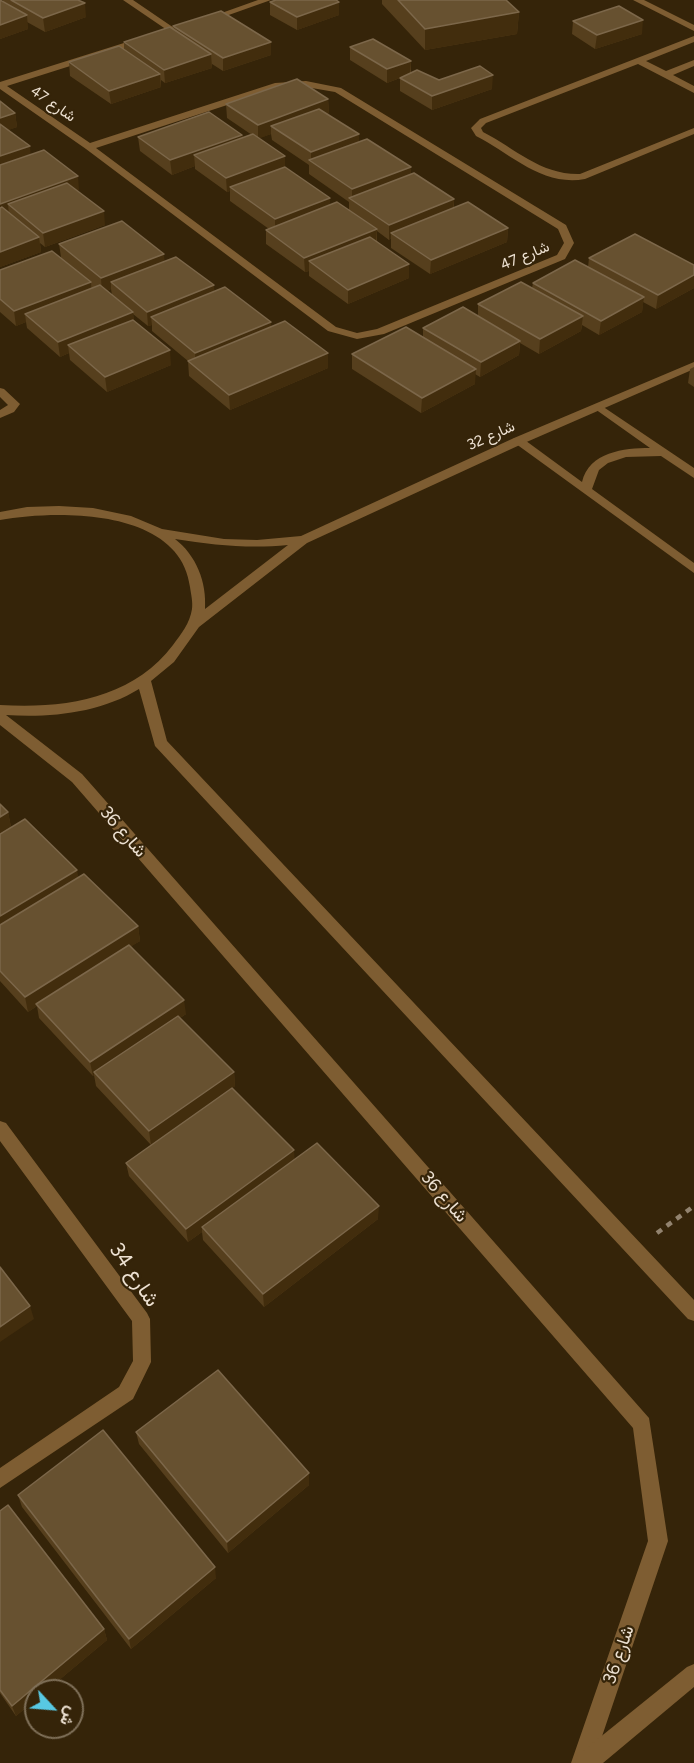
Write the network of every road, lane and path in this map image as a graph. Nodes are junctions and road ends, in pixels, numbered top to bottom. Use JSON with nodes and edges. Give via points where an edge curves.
{"nodes":[{"id":1,"x":127,"y":0,"type":"edge"},
{"id":2,"x":267,"y":0,"type":"edge"},
{"id":3,"x":637,"y":0,"type":"edge"},
{"id":4,"x":194,"y":23,"type":"edge"},
{"id":5,"x":183,"y":27,"type":"edge"},
{"id":6,"x":694,"y":28,"type":"edge"},
{"id":7,"x":173,"y":30,"type":"junction"},
{"id":8,"x":162,"y":33,"type":"edge"},
{"id":9,"x":151,"y":37,"type":"edge"},
{"id":10,"x":694,"y":39,"type":"edge"},
{"id":11,"x":639,"y":61,"type":"junction"},
{"id":12,"x":694,"y":63,"type":"edge"},
{"id":13,"x":665,"y":75,"type":"junction"},
{"id":14,"x":0,"y":85,"type":"edge"},
{"id":15,"x":694,"y":90,"type":"edge"},
{"id":16,"x":694,"y":131,"type":"edge"},
{"id":17,"x":89,"y":147,"type":"junction"},
{"id":18,"x":694,"y":365,"type":"edge"},
{"id":19,"x":0,"y":390,"type":"edge"},
{"id":20,"x":599,"y":407,"type":"junction"},
{"id":21,"x":0,"y":415,"type":"edge"},
{"id":22,"x":518,"y":441,"type":"junction"},
{"id":23,"x":663,"y":453,"type":"junction"},
{"id":24,"x":694,"y":474,"type":"edge"},
{"id":25,"x":586,"y":490,"type":"junction"},
{"id":26,"x":0,"y":516,"type":"edge"},
{"id":27,"x":156,"y":532,"type":"junction"},
{"id":28,"x":303,"y":540,"type":"junction"},
{"id":29,"x":694,"y":569,"type":"edge"},
{"id":30,"x":194,"y":624,"type":"junction"},
{"id":31,"x":144,"y":680,"type":"junction"},
{"id":32,"x":0,"y":710,"type":"edge"},
{"id":33,"x":0,"y":718,"type":"edge"},
{"id":34,"x":0,"y":1128,"type":"edge"},
{"id":35,"x":694,"y":1206,"type":"edge"},
{"id":36,"x":635,"y":1250,"type":"junction"},
{"id":37,"x":694,"y":1313,"type":"edge"},
{"id":38,"x":0,"y":1479,"type":"edge"},
{"id":39,"x":694,"y":1674,"type":"edge"},
{"id":40,"x":584,"y":1763,"type":"edge"}],
"edges":[{"from":1,"to":7,"type":"street"},
{"from":2,"to":4,"type":"street"},
{"from":3,"to":6,"type":"street"},
{"from":5,"to":7,"type":"street"},
{"from":7,"to":8,"type":"street"},
{"from":9,"to":14,"type":"street"},
{"from":10,"to":11,"type":"street"},
{"from":11,"to":13,"type":"street"},
{"from":11,"to":16,"type":"street","via":[[483,121],[476,128],[479,134],[545,173],[568,178],[581,177]]},
{"from":12,"to":13,"type":"street"},
{"from":13,"to":15,"type":"street"},
{"from":14,"to":17,"type":"street","name":"شارع 47"},
{"from":17,"to":17,"type":"street","name":"شارع 47","via":[[332,329],[357,336],[380,333],[561,257],[569,243],[562,227],[338,90],[306,84],[275,86]]},
{"from":18,"to":20,"type":"street","name":"شارع 32"},
{"from":19,"to":21,"type":"street","via":[[14,404]]},
{"from":20,"to":22,"type":"street","name":"شارع 32"},
{"from":20,"to":23,"type":"street"},
{"from":22,"to":25,"type":"street"},
{"from":22,"to":28,"type":"street","name":"شارع 32"},
{"from":23,"to":24,"type":"street"},
{"from":23,"to":25,"type":"street","via":[[633,452],[608,459],[590,472]]},
{"from":25,"to":29,"type":"street"},
{"from":26,"to":27,"type":"street","via":[[30,510],[87,510],[114,515]]},
{"from":27,"to":28,"type":"street","name":"شارع 32","via":[[224,543]]},
{"from":27,"to":30,"type":"street","via":[[178,550],[194,573],[199,606]]},
{"from":28,"to":30,"type":"street","name":"شارع 32"},
{"from":30,"to":31,"type":"street","via":[[175,654]]},
{"from":31,"to":32,"type":"street","via":[[86,704],[54,710]]},
{"from":31,"to":36,"type":"street","via":[[160,743]]},
{"from":33,"to":40,"type":"street","name":"شارع 36","via":[[77,778],[642,1424],[658,1541]]},
{"from":34,"to":38,"type":"street","name":"شارع 34","via":[[141,1319],[142,1362],[126,1393]]},
{"from":35,"to":36,"type":"path"},
{"from":36,"to":37,"type":"street"},
{"from":39,"to":40,"type":"street"}]}
